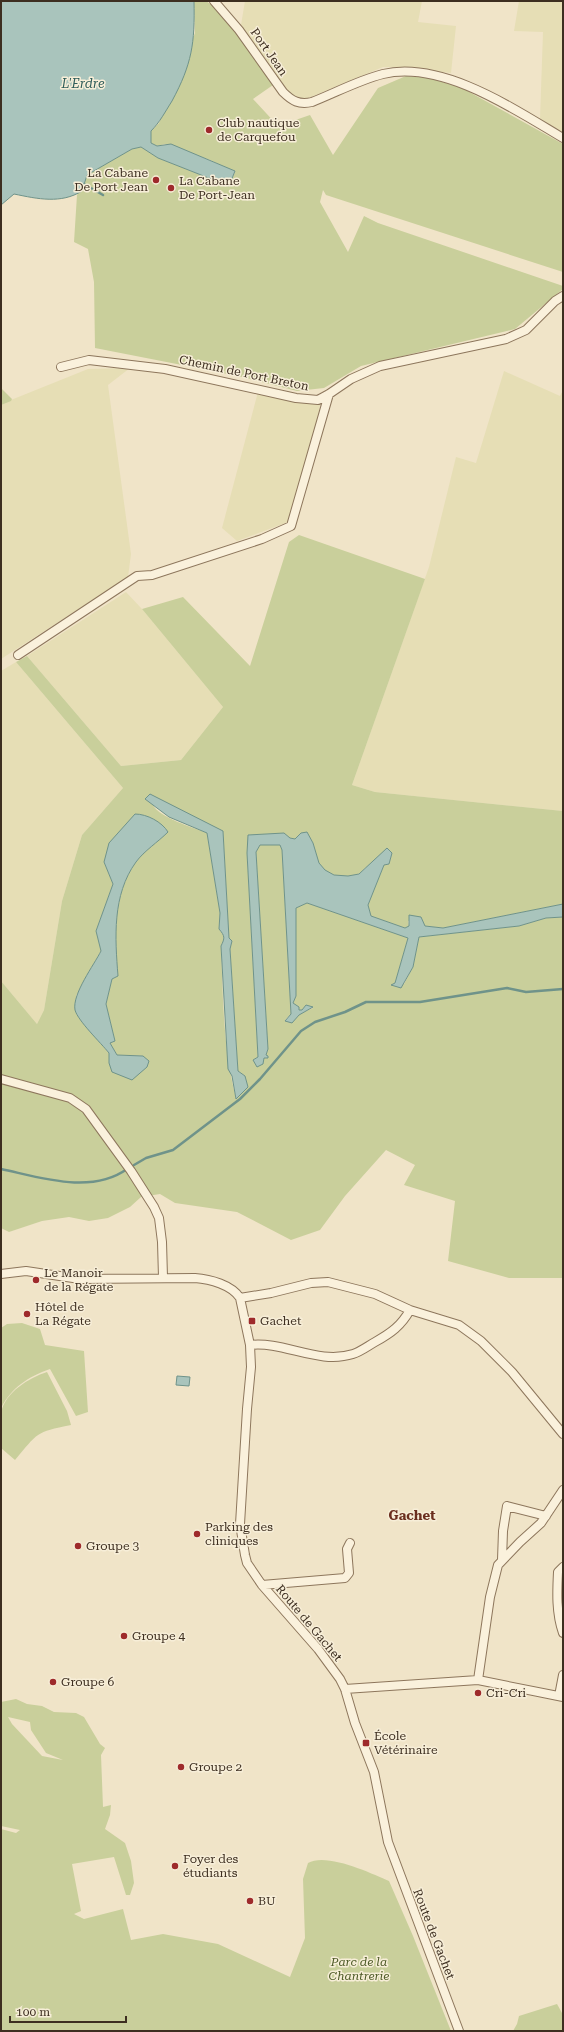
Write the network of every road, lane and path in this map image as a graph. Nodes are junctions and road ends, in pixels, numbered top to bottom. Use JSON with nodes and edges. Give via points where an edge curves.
{"nodes":[{"id":1,"x":214,"y":1,"type":"edge"},
{"id":2,"x":563,"y":138,"type":"edge"},
{"id":3,"x":563,"y":296,"type":"edge"},
{"id":4,"x":61,"y":367,"type":"dead end"},
{"id":5,"x":329,"y":394,"type":"junction"},
{"id":6,"x":18,"y":655,"type":"dead end"},
{"id":7,"x":1,"y":1080,"type":"edge"},
{"id":8,"x":1,"y":1274,"type":"edge"},
{"id":9,"x":163,"y":1278,"type":"junction"},
{"id":10,"x":240,"y":1298,"type":"junction"},
{"id":11,"x":410,"y":1310,"type":"junction"},
{"id":12,"x":250,"y":1345,"type":"junction"},
{"id":13,"x":563,"y":1434,"type":"edge"},
{"id":14,"x":563,"y":1490,"type":"edge"},
{"id":15,"x":546,"y":1516,"type":"junction"},
{"id":16,"x":350,"y":1543,"type":"dead end"},
{"id":17,"x":502,"y":1560,"type":"junction"},
{"id":18,"x":563,"y":1567,"type":"edge"},
{"id":19,"x":262,"y":1585,"type":"junction"},
{"id":20,"x":563,"y":1633,"type":"edge"},
{"id":21,"x":563,"y":1675,"type":"edge"},
{"id":22,"x":478,"y":1680,"type":"junction"},
{"id":23,"x":345,"y":1689,"type":"junction"},
{"id":24,"x":561,"y":1697,"type":"edge"},
{"id":25,"x":459,"y":2031,"type":"edge"}],
"edges":[{"from":1,"to":2,"type":"street","name":"Port Jean","via":[[290,99],[304,104],[312,102],[382,74],[431,74],[464,85]]},
{"from":3,"to":5,"type":"street","name":"Chemin de Port Breton","via":[[526,330],[506,339],[380,366],[351,379]]},
{"from":4,"to":5,"type":"street","name":"Chemin de Port Breton","via":[[89,360],[115,362],[166,369],[296,398],[318,400]]},
{"from":5,"to":6,"type":"street","via":[[291,526],[254,542],[152,575],[137,576]]},
{"from":7,"to":9,"type":"street","via":[[70,1098],[86,1109],[129,1168],[159,1218]]},
{"from":8,"to":9,"type":"street","via":[[26,1271],[80,1279]]},
{"from":9,"to":10,"type":"street","via":[[205,1279],[233,1290]]},
{"from":10,"to":11,"type":"street","via":[[311,1283],[328,1282],[375,1294]]},
{"from":10,"to":12,"type":"street","name":"Route de Gachet"},
{"from":11,"to":12,"type":"street","via":[[402,1324],[354,1354],[318,1356],[266,1345]]},
{"from":11,"to":13,"type":"street","via":[[459,1325],[482,1341],[512,1372]]},
{"from":12,"to":19,"type":"street","name":"Route de Gachet","via":[[252,1367],[240,1524],[247,1563]]},
{"from":14,"to":15,"type":"street"},
{"from":15,"to":17,"type":"street"},
{"from":15,"to":17,"type":"street","via":[[507,1506]]},
{"from":16,"to":19,"type":"street","via":[[347,1549],[349,1573],[345,1578]]},
{"from":17,"to":22,"type":"street","via":[[498,1565],[490,1597]]},
{"from":18,"to":20,"type":"street","via":[[558,1572],[557,1585],[558,1619]]},
{"from":19,"to":23,"type":"street","name":"Route de Gachet","via":[[318,1649]]},
{"from":21,"to":24,"type":"street"},
{"from":22,"to":23,"type":"street"},
{"from":22,"to":24,"type":"street"},
{"from":23,"to":25,"type":"street","name":"Route de Gachet","via":[[354,1724],[374,1772],[388,1842]]}]}
